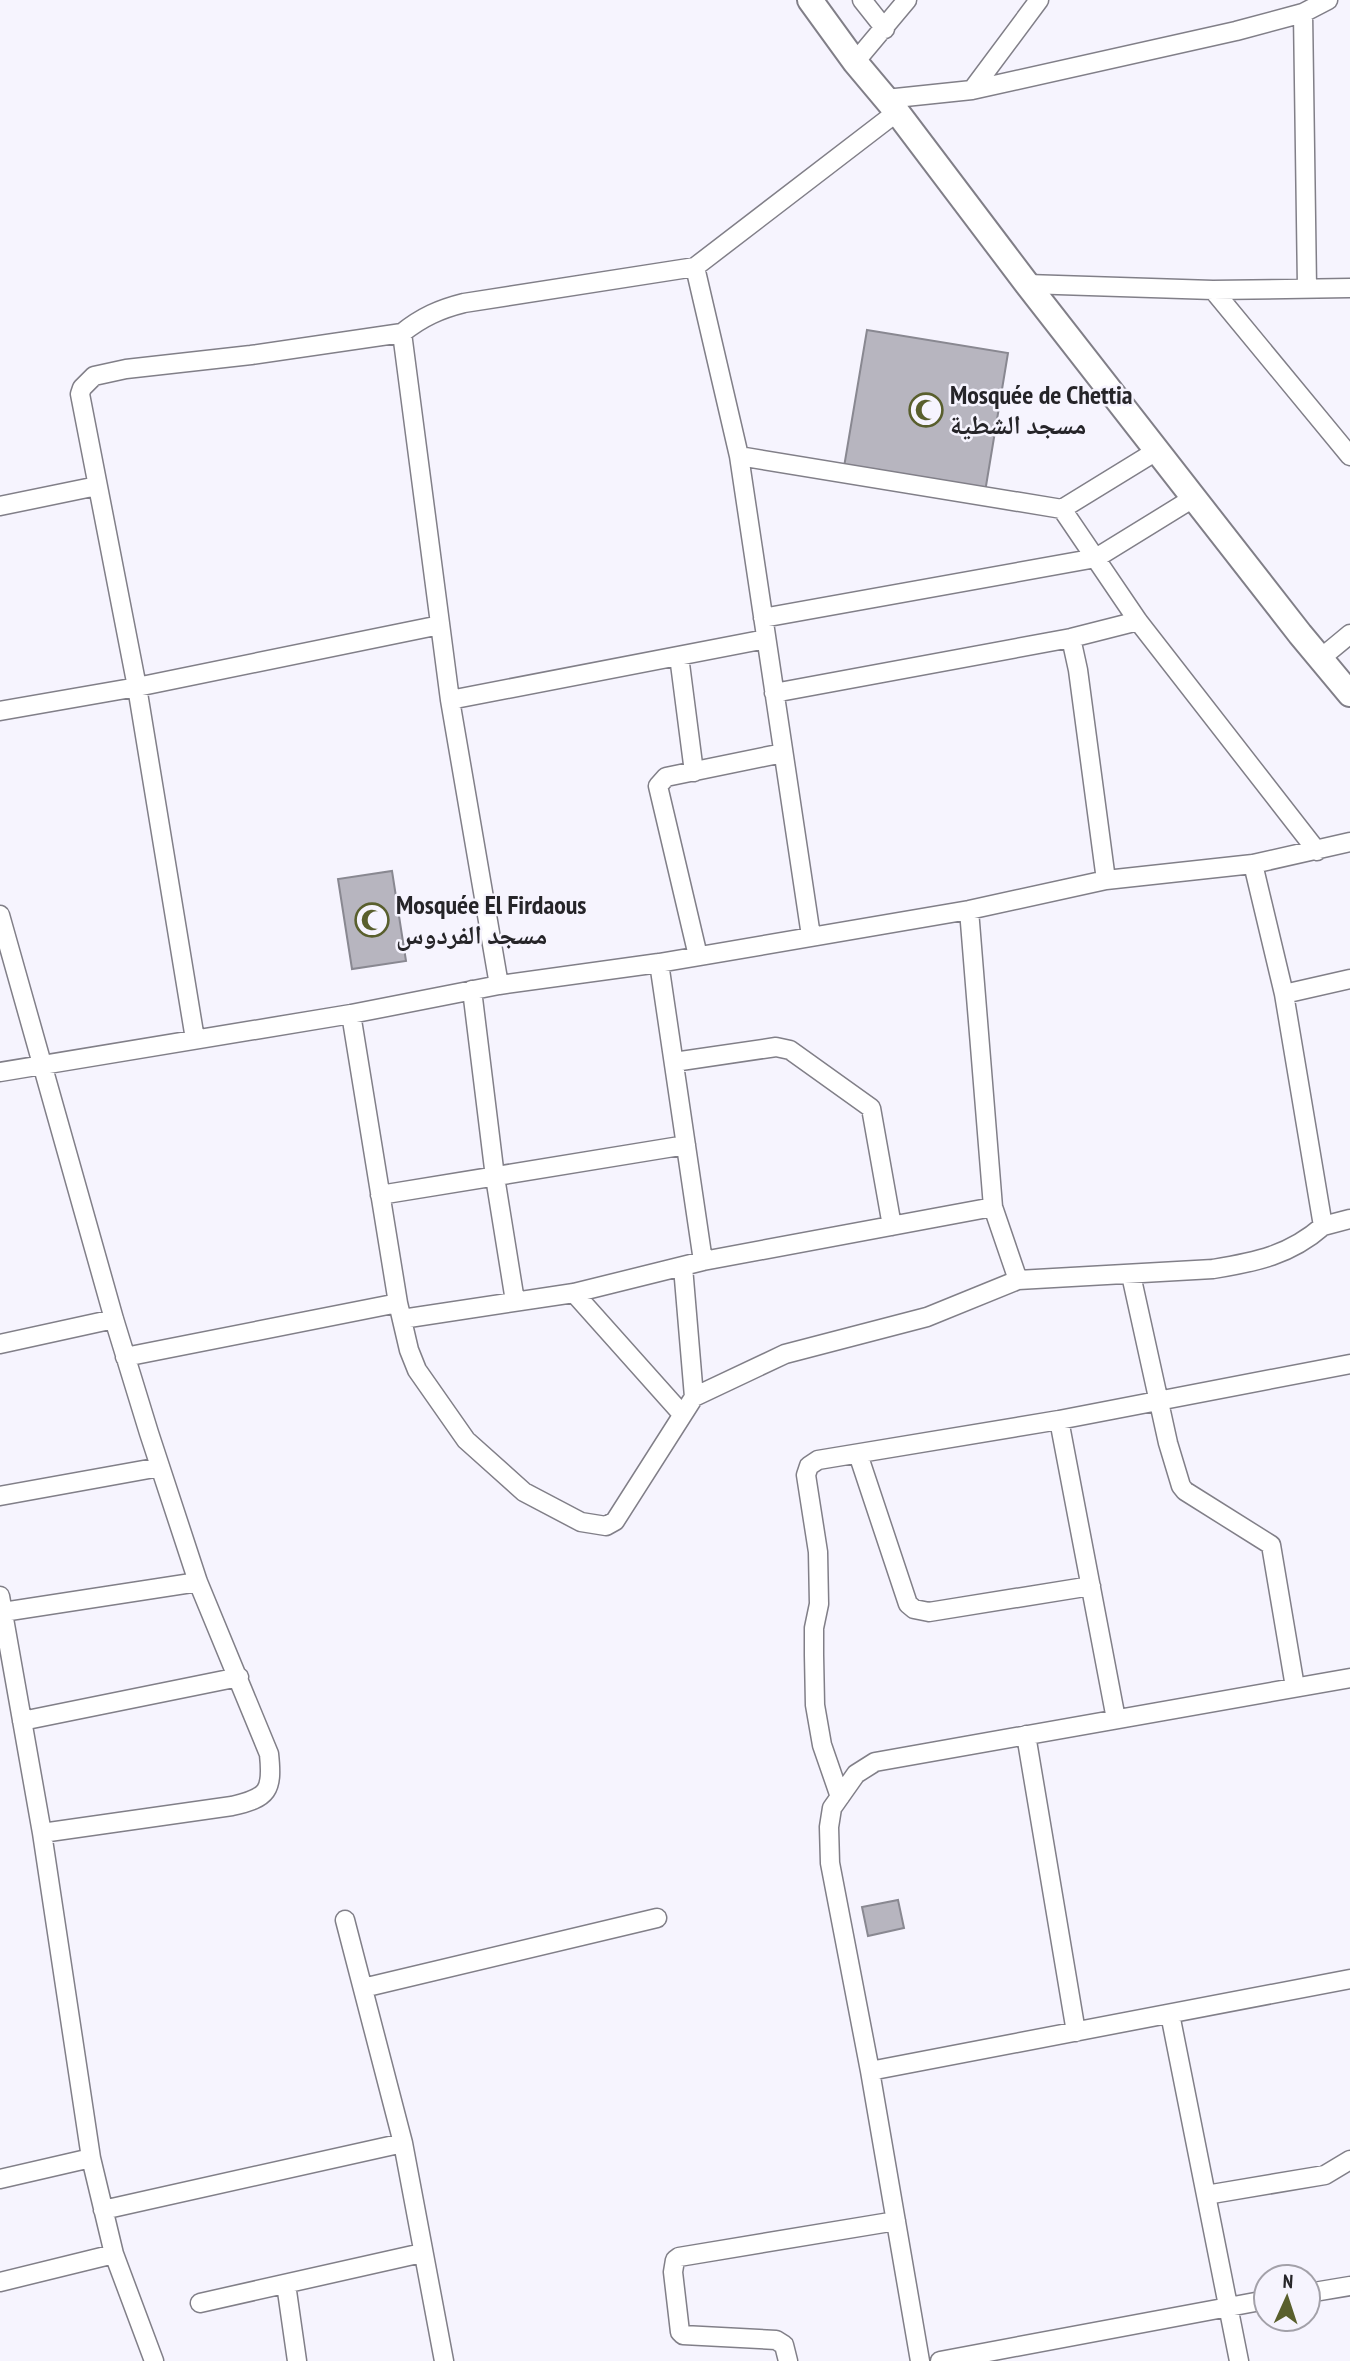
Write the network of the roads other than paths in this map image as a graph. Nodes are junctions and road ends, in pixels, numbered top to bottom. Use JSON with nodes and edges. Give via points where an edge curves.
{"nodes":[{"id":1,"x":810,"y":0,"type":"edge"},
{"id":2,"x":862,"y":0,"type":"edge"},
{"id":3,"x":907,"y":0,"type":"edge"},
{"id":4,"x":1040,"y":0,"type":"edge"},
{"id":5,"x":1326,"y":0,"type":"edge"},
{"id":6,"x":1303,"y":13,"type":"junction"},
{"id":7,"x":885,"y":29,"type":"junction"},
{"id":8,"x":855,"y":62,"type":"junction"},
{"id":9,"x":972,"y":90,"type":"junction"},
{"id":10,"x":891,"y":106,"type":"junction"},
{"id":11,"x":695,"y":267,"type":"junction"},
{"id":12,"x":1027,"y":284,"type":"junction"},
{"id":13,"x":1307,"y":287,"type":"junction"},
{"id":14,"x":1350,"y":288,"type":"edge"},
{"id":15,"x":1213,"y":290,"type":"junction"},
{"id":16,"x":402,"y":333,"type":"junction"},
{"id":17,"x":1348,"y":449,"type":"edge"},
{"id":18,"x":1158,"y":450,"type":"junction"},
{"id":19,"x":739,"y":456,"type":"junction"},
{"id":20,"x":97,"y":486,"type":"junction"},
{"id":21,"x":1195,"y":497,"type":"junction"},
{"id":22,"x":0,"y":506,"type":"edge"},
{"id":23,"x":1062,"y":509,"type":"junction"},
{"id":24,"x":1096,"y":558,"type":"junction"},
{"id":25,"x":763,"y":618,"type":"junction"},
{"id":26,"x":1138,"y":621,"type":"junction"},
{"id":27,"x":440,"y":625,"type":"junction"},
{"id":28,"x":1350,"y":634,"type":"edge"},
{"id":29,"x":1071,"y":638,"type":"junction"},
{"id":30,"x":766,"y":639,"type":"junction"},
{"id":31,"x":679,"y":656,"type":"junction"},
{"id":32,"x":1321,"y":659,"type":"junction"},
{"id":33,"x":137,"y":687,"type":"junction"},
{"id":34,"x":774,"y":693,"type":"junction"},
{"id":35,"x":1350,"y":694,"type":"edge"},
{"id":36,"x":450,"y":700,"type":"junction"},
{"id":37,"x":0,"y":711,"type":"edge"},
{"id":38,"x":783,"y":754,"type":"junction"},
{"id":39,"x":694,"y":772,"type":"junction"},
{"id":40,"x":1350,"y":842,"type":"edge"},
{"id":41,"x":1317,"y":851,"type":"junction"},
{"id":42,"x":1254,"y":864,"type":"junction"},
{"id":43,"x":1107,"y":880,"type":"junction"},
{"id":44,"x":969,"y":911,"type":"junction"},
{"id":45,"x":0,"y":915,"type":"edge"},
{"id":46,"x":811,"y":936,"type":"junction"},
{"id":47,"x":698,"y":956,"type":"junction"},
{"id":48,"x":659,"y":963,"type":"junction"},
{"id":49,"x":1350,"y":979,"type":"edge"},
{"id":50,"x":499,"y":985,"type":"junction"},
{"id":51,"x":472,"y":990,"type":"junction"},
{"id":52,"x":1284,"y":995,"type":"junction"},
{"id":53,"x":351,"y":1014,"type":"junction"},
{"id":54,"x":195,"y":1039,"type":"junction"},
{"id":55,"x":674,"y":1062,"type":"junction"},
{"id":56,"x":42,"y":1064,"type":"junction"},
{"id":57,"x":0,"y":1072,"type":"edge"},
{"id":58,"x":686,"y":1145,"type":"junction"},
{"id":59,"x":495,"y":1177,"type":"junction"},
{"id":60,"x":380,"y":1195,"type":"junction"},
{"id":61,"x":993,"y":1207,"type":"junction"},
{"id":62,"x":1350,"y":1219,"type":"edge"},
{"id":63,"x":892,"y":1226,"type":"junction"},
{"id":64,"x":1323,"y":1226,"type":"junction"},
{"id":65,"x":703,"y":1261,"type":"junction"},
{"id":66,"x":683,"y":1267,"type":"junction"},
{"id":67,"x":1131,"y":1275,"type":"junction"},
{"id":68,"x":1018,"y":1280,"type":"junction"},
{"id":69,"x":574,"y":1293,"type":"junction"},
{"id":70,"x":516,"y":1301,"type":"junction"},
{"id":71,"x":400,"y":1311,"type":"junction"},
{"id":72,"x":114,"y":1319,"type":"junction"},
{"id":73,"x":0,"y":1344,"type":"edge"},
{"id":74,"x":125,"y":1357,"type":"junction"},
{"id":75,"x":1350,"y":1364,"type":"edge"},
{"id":76,"x":695,"y":1397,"type":"junction"},
{"id":77,"x":1160,"y":1401,"type":"junction"},
{"id":78,"x":682,"y":1414,"type":"junction"},
{"id":79,"x":1059,"y":1420,"type":"junction"},
{"id":80,"x":858,"y":1454,"type":"junction"},
{"id":81,"x":160,"y":1467,"type":"junction"},
{"id":82,"x":0,"y":1496,"type":"edge"},
{"id":83,"x":198,"y":1582,"type":"junction"},
{"id":84,"x":1091,"y":1586,"type":"junction"},
{"id":85,"x":1,"y":1604,"type":"edge"},
{"id":86,"x":239,"y":1677,"type":"junction"},
{"id":87,"x":1350,"y":1678,"type":"edge"},
{"id":88,"x":1295,"y":1687,"type":"junction"},
{"id":89,"x":1116,"y":1719,"type":"junction"},
{"id":90,"x":22,"y":1721,"type":"junction"},
{"id":91,"x":1026,"y":1735,"type":"junction"},
{"id":92,"x":840,"y":1797,"type":"junction"},
{"id":93,"x":42,"y":1833,"type":"junction"},
{"id":94,"x":657,"y":1918,"type":"dead end"},
{"id":95,"x":345,"y":1920,"type":"dead end"},
{"id":96,"x":1350,"y":1979,"type":"edge"},
{"id":97,"x":363,"y":1988,"type":"junction"},
{"id":98,"x":1170,"y":2014,"type":"junction"},
{"id":99,"x":1076,"y":2032,"type":"junction"},
{"id":100,"x":870,"y":2071,"type":"junction"},
{"id":101,"x":403,"y":2143,"type":"junction"},
{"id":102,"x":90,"y":2158,"type":"junction"},
{"id":103,"x":1350,"y":2161,"type":"edge"},
{"id":104,"x":0,"y":2179,"type":"edge"},
{"id":105,"x":1206,"y":2195,"type":"junction"},
{"id":106,"x":103,"y":2210,"type":"junction"},
{"id":107,"x":896,"y":2221,"type":"junction"},
{"id":108,"x":422,"y":2253,"type":"junction"},
{"id":109,"x":114,"y":2254,"type":"junction"},
{"id":110,"x":0,"y":2282,"type":"edge"},
{"id":111,"x":286,"y":2284,"type":"junction"},
{"id":112,"x":1350,"y":2286,"type":"edge"},
{"id":113,"x":1322,"y":2291,"type":"edge"},
{"id":114,"x":200,"y":2303,"type":"dead end"},
{"id":115,"x":1252,"y":2303,"type":"edge"},
{"id":116,"x":1228,"y":2307,"type":"junction"},
{"id":117,"x":154,"y":2361,"type":"edge"},
{"id":118,"x":297,"y":2361,"type":"edge"},
{"id":119,"x":444,"y":2361,"type":"edge"},
{"id":120,"x":788,"y":2361,"type":"edge"},
{"id":121,"x":920,"y":2361,"type":"edge"},
{"id":122,"x":940,"y":2361,"type":"edge"},
{"id":123,"x":1239,"y":2361,"type":"edge"}],
"edges":[{"from":1,"to":8,"type":"street"},
{"from":2,"to":7,"type":"street"},
{"from":3,"to":7,"type":"street"},
{"from":4,"to":9,"type":"street"},
{"from":5,"to":6,"type":"street"},
{"from":6,"to":9,"type":"street"},
{"from":6,"to":13,"type":"street"},
{"from":7,"to":8,"type":"street"},
{"from":8,"to":10,"type":"street"},
{"from":9,"to":10,"type":"street"},
{"from":10,"to":11,"type":"street"},
{"from":10,"to":12,"type":"street"},
{"from":11,"to":16,"type":"street","via":[[464,303],[437,310]]},
{"from":11,"to":19,"type":"street"},
{"from":12,"to":15,"type":"street"},
{"from":12,"to":18,"type":"street"},
{"from":13,"to":14,"type":"street"},
{"from":13,"to":15,"type":"street"},
{"from":15,"to":17,"type":"street"},
{"from":16,"to":20,"type":"street","via":[[94,376],[82,388],[79,400]]},
{"from":16,"to":27,"type":"street"},
{"from":18,"to":21,"type":"street"},
{"from":18,"to":23,"type":"street"},
{"from":19,"to":23,"type":"street"},
{"from":19,"to":25,"type":"street"},
{"from":20,"to":22,"type":"street"},
{"from":20,"to":33,"type":"street"},
{"from":21,"to":24,"type":"street"},
{"from":21,"to":32,"type":"street"},
{"from":23,"to":24,"type":"street"},
{"from":24,"to":25,"type":"street"},
{"from":24,"to":26,"type":"street"},
{"from":25,"to":30,"type":"street"},
{"from":26,"to":29,"type":"street"},
{"from":26,"to":41,"type":"street"},
{"from":27,"to":33,"type":"street"},
{"from":27,"to":36,"type":"street"},
{"from":28,"to":32,"type":"street"},
{"from":29,"to":34,"type":"street"},
{"from":29,"to":43,"type":"street"},
{"from":30,"to":31,"type":"street"},
{"from":30,"to":34,"type":"street"},
{"from":31,"to":36,"type":"street"},
{"from":31,"to":39,"type":"street"},
{"from":32,"to":35,"type":"street"},
{"from":33,"to":37,"type":"street"},
{"from":33,"to":54,"type":"street"},
{"from":34,"to":38,"type":"street"},
{"from":36,"to":50,"type":"street"},
{"from":38,"to":39,"type":"street"},
{"from":38,"to":46,"type":"street"},
{"from":39,"to":47,"type":"street","via":[[666,777],[658,786]]},
{"from":40,"to":41,"type":"street"},
{"from":41,"to":42,"type":"street"},
{"from":42,"to":43,"type":"street"},
{"from":42,"to":52,"type":"street"},
{"from":43,"to":44,"type":"street"},
{"from":44,"to":46,"type":"street"},
{"from":44,"to":61,"type":"street"},
{"from":45,"to":56,"type":"street"},
{"from":46,"to":47,"type":"street"},
{"from":47,"to":48,"type":"street"},
{"from":48,"to":50,"type":"street"},
{"from":48,"to":55,"type":"street"},
{"from":49,"to":52,"type":"street"},
{"from":50,"to":51,"type":"street"},
{"from":51,"to":53,"type":"street"},
{"from":51,"to":59,"type":"street"},
{"from":52,"to":64,"type":"street"},
{"from":53,"to":54,"type":"street"},
{"from":53,"to":60,"type":"street"},
{"from":54,"to":56,"type":"street"},
{"from":55,"to":58,"type":"street"},
{"from":55,"to":63,"type":"street","via":[[776,1047],[790,1050],[871,1108]]},
{"from":56,"to":57,"type":"street"},
{"from":56,"to":72,"type":"street"},
{"from":58,"to":59,"type":"street"},
{"from":58,"to":65,"type":"street"},
{"from":59,"to":60,"type":"street"},
{"from":59,"to":70,"type":"street"},
{"from":60,"to":71,"type":"street"},
{"from":61,"to":63,"type":"street"},
{"from":61,"to":68,"type":"street"},
{"from":62,"to":64,"type":"street"},
{"from":63,"to":65,"type":"street"},
{"from":64,"to":67,"type":"street","via":[[1295,1247],[1244,1264]]},
{"from":65,"to":66,"type":"street"},
{"from":66,"to":69,"type":"street"},
{"from":66,"to":76,"type":"street"},
{"from":67,"to":68,"type":"street"},
{"from":67,"to":77,"type":"street"},
{"from":68,"to":76,"type":"street","via":[[927,1317],[786,1354]]},
{"from":69,"to":70,"type":"street"},
{"from":69,"to":78,"type":"street"},
{"from":70,"to":71,"type":"street"},
{"from":71,"to":74,"type":"street"},
{"from":71,"to":78,"type":"street","via":[[417,1370],[466,1440],[524,1492],[581,1522],[606,1526],[615,1521]]},
{"from":72,"to":73,"type":"street"},
{"from":72,"to":74,"type":"street"},
{"from":74,"to":81,"type":"street"},
{"from":75,"to":77,"type":"street"},
{"from":76,"to":78,"type":"street"},
{"from":77,"to":79,"type":"street"},
{"from":77,"to":88,"type":"street","via":[[1185,1492],[1270,1545]]},
{"from":79,"to":80,"type":"street"},
{"from":79,"to":84,"type":"street"},
{"from":80,"to":84,"type":"street","via":[[908,1604],[914,1609],[929,1612]]},
{"from":80,"to":92,"type":"street","via":[[818,1460],[806,1475],[818,1552],[815,1704],[822,1745]]},
{"from":81,"to":82,"type":"street"},
{"from":81,"to":83,"type":"street"},
{"from":83,"to":85,"type":"street"},
{"from":83,"to":86,"type":"street"},
{"from":84,"to":89,"type":"street"},
{"from":85,"to":90,"type":"street"},
{"from":86,"to":90,"type":"street"},
{"from":86,"to":93,"type":"street","via":[[269,1754],[270,1781],[265,1794],[232,1806]]},
{"from":87,"to":88,"type":"street"},
{"from":88,"to":89,"type":"street"},
{"from":89,"to":91,"type":"street"},
{"from":90,"to":93,"type":"street"},
{"from":91,"to":92,"type":"street","via":[[875,1762],[856,1774]]},
{"from":91,"to":99,"type":"street"},
{"from":92,"to":100,"type":"street","via":[[832,1808],[830,1863]]},
{"from":93,"to":102,"type":"street"},
{"from":94,"to":97,"type":"street"},
{"from":95,"to":97,"type":"street"},
{"from":96,"to":98,"type":"street"},
{"from":97,"to":101,"type":"street"},
{"from":98,"to":99,"type":"street"},
{"from":98,"to":105,"type":"street"},
{"from":99,"to":100,"type":"street"},
{"from":100,"to":107,"type":"street"},
{"from":101,"to":106,"type":"street"},
{"from":101,"to":108,"type":"street"},
{"from":102,"to":104,"type":"street"},
{"from":102,"to":106,"type":"street"},
{"from":103,"to":105,"type":"street","via":[[1325,2175]]},
{"from":105,"to":116,"type":"street"},
{"from":106,"to":109,"type":"street"},
{"from":107,"to":120,"type":"street","via":[[675,2260],[683,2335],[776,2340],[784,2345]]},
{"from":107,"to":121,"type":"street"},
{"from":108,"to":111,"type":"street"},
{"from":108,"to":119,"type":"street"},
{"from":109,"to":110,"type":"street"},
{"from":109,"to":117,"type":"street"},
{"from":111,"to":114,"type":"street"},
{"from":111,"to":118,"type":"street"},
{"from":112,"to":113,"type":"street"},
{"from":115,"to":116,"type":"street"},
{"from":116,"to":122,"type":"street"},
{"from":116,"to":123,"type":"street"}]}
